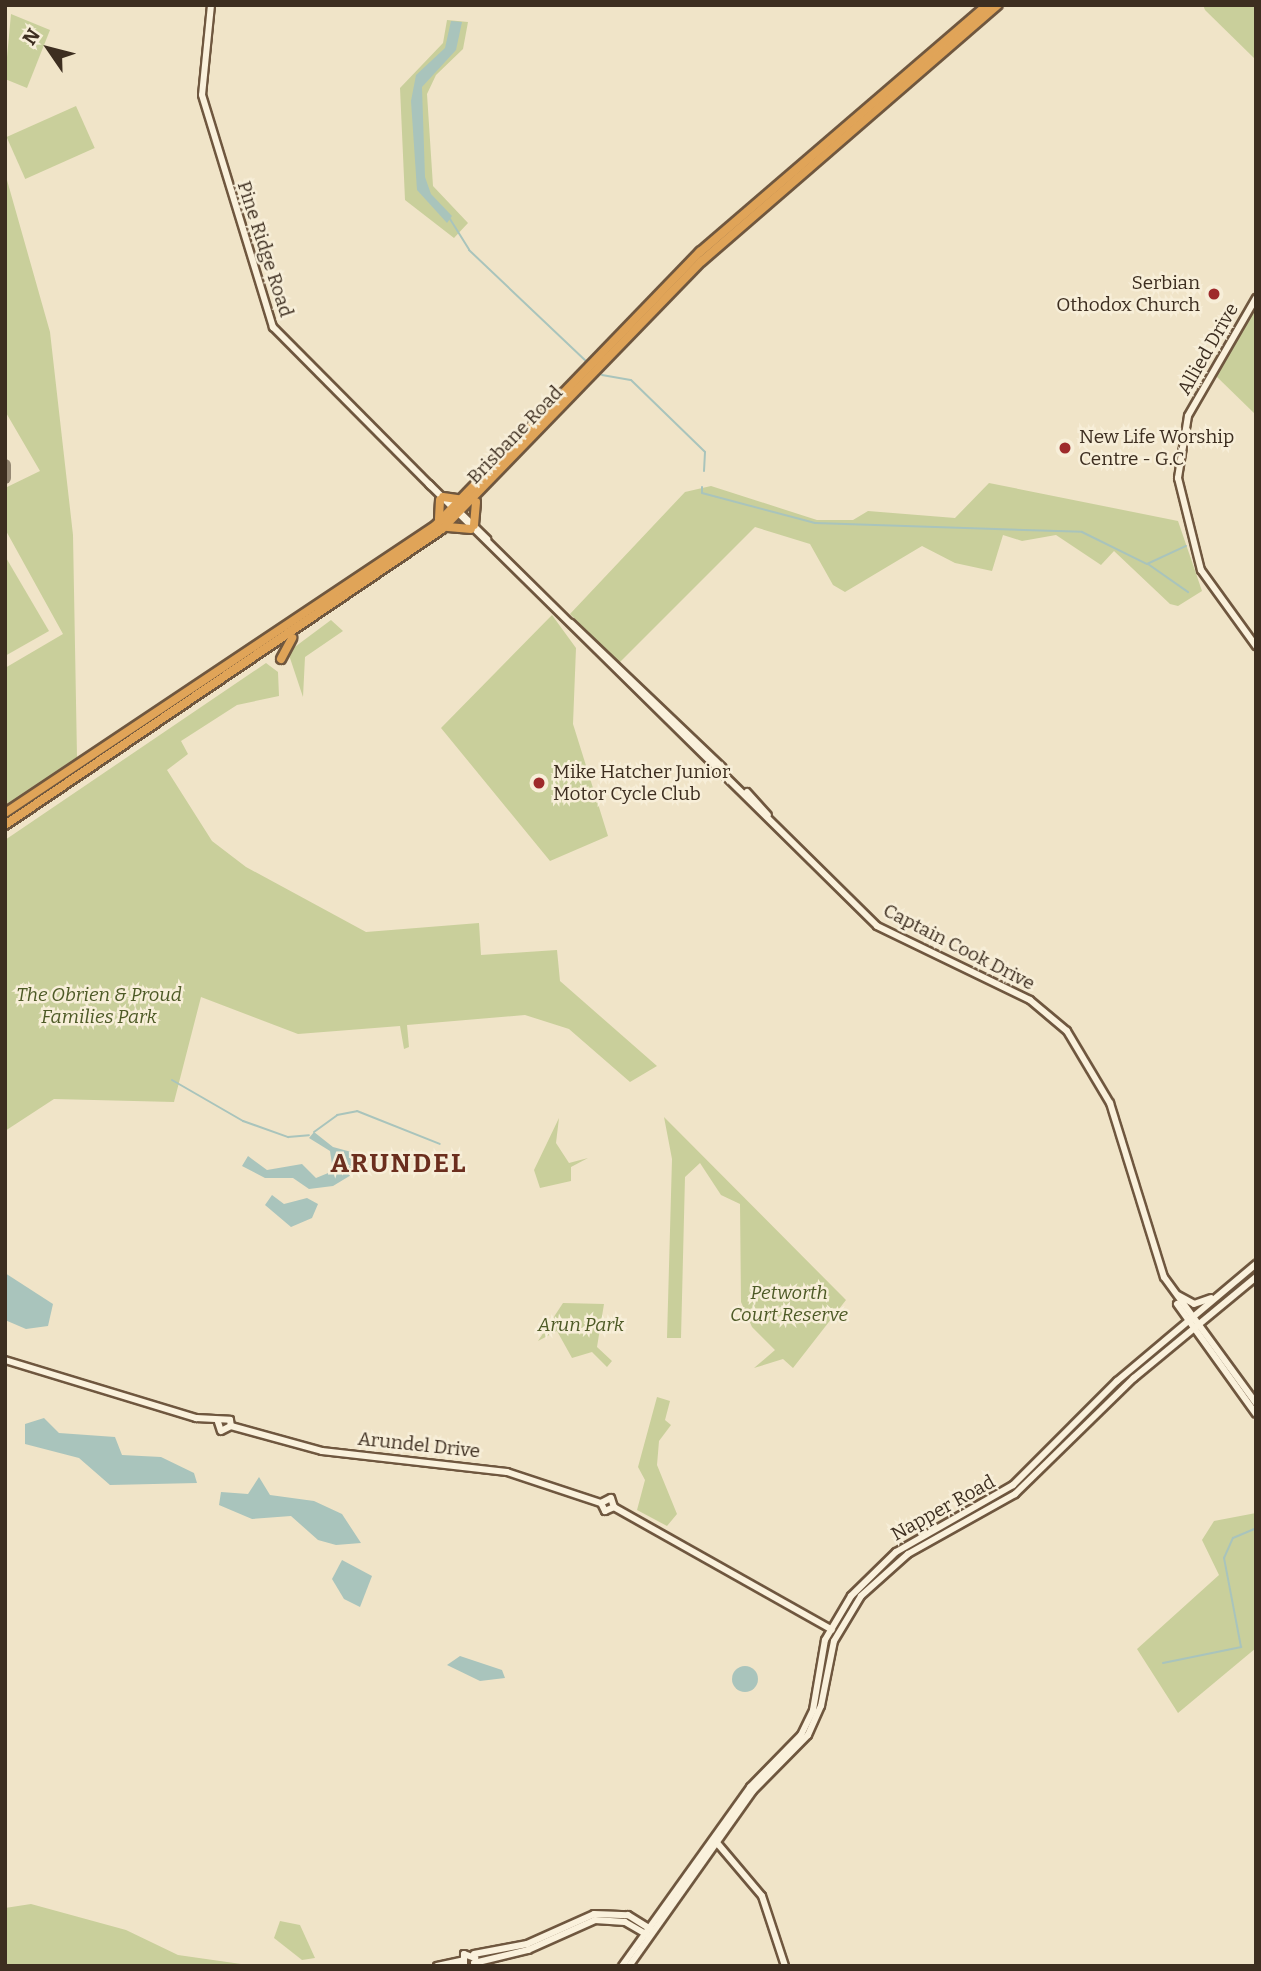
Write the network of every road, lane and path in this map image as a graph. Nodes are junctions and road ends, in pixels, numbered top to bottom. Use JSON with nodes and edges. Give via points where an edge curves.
{"nodes":[{"id":1,"x":211,"y":5,"type":"edge"},
{"id":2,"x":972,"y":5,"type":"edge"},
{"id":3,"x":998,"y":5,"type":"edge"},
{"id":4,"x":984,"y":10,"type":"edge"},
{"id":5,"x":1256,"y":298,"type":"edge"},
{"id":6,"x":483,"y":491,"type":"junction"},
{"id":7,"x":442,"y":498,"type":"junction"},
{"id":8,"x":464,"y":500,"type":"junction"},
{"id":9,"x":456,"y":512,"type":"junction"},
{"id":10,"x":439,"y":527,"type":"junction"},
{"id":11,"x":472,"y":527,"type":"junction"},
{"id":12,"x":321,"y":613,"type":"junction"},
{"id":13,"x":1256,"y":646,"type":"edge"},
{"id":14,"x":281,"y":659,"type":"dead end"},
{"id":15,"x":5,"y":813,"type":"edge"},
{"id":16,"x":5,"y":825,"type":"edge"},
{"id":17,"x":1256,"y":1264,"type":"edge"},
{"id":18,"x":1256,"y":1277,"type":"edge"},
{"id":19,"x":1167,"y":1283,"type":"junction"},
{"id":20,"x":1222,"y":1292,"type":"junction"},
{"id":21,"x":1188,"y":1320,"type":"junction"},
{"id":22,"x":1195,"y":1329,"type":"junction"},
{"id":23,"x":5,"y":1360,"type":"edge"},
{"id":24,"x":1256,"y":1403,"type":"edge"},
{"id":25,"x":1256,"y":1414,"type":"edge"},
{"id":26,"x":829,"y":1629,"type":"junction"},
{"id":27,"x":837,"y":1633,"type":"junction"},
{"id":28,"x":740,"y":1811,"type":"junction"},
{"id":29,"x":718,"y":1844,"type":"junction"},
{"id":30,"x":730,"y":1856,"type":"junction"},
{"id":31,"x":710,"y":1857,"type":"junction"},
{"id":32,"x":651,"y":1933,"type":"junction"},
{"id":33,"x":474,"y":1954,"type":"junction"},
{"id":34,"x":462,"y":1963,"type":"edge"},
{"id":35,"x":473,"y":1964,"type":"edge"},
{"id":36,"x":437,"y":1966,"type":"edge"},
{"id":37,"x":622,"y":1966,"type":"edge"},
{"id":38,"x":629,"y":1966,"type":"edge"},
{"id":39,"x":785,"y":1966,"type":"edge"}],
"edges":[{"from":1,"to":7,"type":"street","name":"Pine Ridge Road","via":[[202,95],[273,327]]},
{"from":2,"to":4,"type":"street"},
{"from":3,"to":4,"type":"highway","name":"Brisbane Road"},
{"from":4,"to":6,"type":"highway","name":"Brisbane Road","via":[[702,261]]},
{"from":4,"to":8,"type":"highway","name":"Brisbane Road","via":[[700,253]]},
{"from":5,"to":13,"type":"street","name":"Allied Drive","via":[[1188,416],[1178,478],[1201,570]]},
{"from":6,"to":9,"type":"highway","name":"Brisbane Road"},
{"from":6,"to":11,"type":"highway","via":[[471,510]]},
{"from":7,"to":8,"type":"highway"},
{"from":7,"to":9,"type":"street","name":"Pine Ridge Road"},
{"from":7,"to":10,"type":"highway"},
{"from":8,"to":9,"type":"highway","name":"Brisbane Road"},
{"from":9,"to":10,"type":"highway","name":"Brisbane Road"},
{"from":9,"to":11,"type":"street","name":"Captain Cook Drive"},
{"from":10,"to":11,"type":"highway","via":[[459,523]]},
{"from":10,"to":12,"type":"highway","name":"Brisbane Road"},
{"from":10,"to":15,"type":"highway","name":"Brisbane Road"},
{"from":11,"to":19,"type":"street","name":"Captain Cook Drive","via":[[877,926],[1030,1000],[1067,1031],[1110,1102]]},
{"from":12,"to":14,"type":"highway","via":[[287,643]]},
{"from":12,"to":16,"type":"highway","name":"Brisbane Road"},
{"from":17,"to":20,"type":"street","name":"Napper Road"},
{"from":18,"to":22,"type":"street","name":"Napper Road"},
{"from":19,"to":20,"type":"street","via":[[1194,1304]]},
{"from":19,"to":21,"type":"street","name":"Captain Cook Drive"},
{"from":20,"to":21,"type":"street","name":"Napper Road"},
{"from":21,"to":22,"type":"street"},
{"from":21,"to":26,"type":"street","name":"Napper Road","via":[[1013,1485],[881,1563]]},
{"from":22,"to":24,"type":"street"},
{"from":22,"to":25,"type":"street"},
{"from":22,"to":27,"type":"street","name":"Napper Road","via":[[1015,1494],[885,1572]]},
{"from":23,"to":26,"type":"street","name":"Arundel Drive","via":[[46,1377],[218,1422],[230,1420],[231,1426],[322,1451],[487,1468],[601,1503],[609,1497],[614,1507]]},
{"from":26,"to":27,"type":"street"},
{"from":26,"to":32,"type":"street","name":"Napper Road","via":[[805,1729],[750,1787]]},
{"from":27,"to":28,"type":"street","name":"Napper Road","via":[[808,1735]]},
{"from":28,"to":29,"type":"street","name":"Napper Road"},
{"from":28,"to":30,"type":"street","via":[[725,1840]]},
{"from":29,"to":30,"type":"street"},
{"from":29,"to":31,"type":"street","name":"Napper Road"},
{"from":30,"to":31,"type":"street"},
{"from":30,"to":39,"type":"street","via":[[767,1907]]},
{"from":31,"to":32,"type":"street","name":"Napper Road"},
{"from":32,"to":33,"type":"street","via":[[628,1915],[594,1914],[527,1944]]},
{"from":32,"to":35,"type":"street","via":[[625,1922],[595,1920],[528,1950]]},
{"from":32,"to":37,"type":"street","name":"Napper Road"},
{"from":32,"to":38,"type":"street","name":"Napper Road"},
{"from":33,"to":34,"type":"street","via":[[464,1954]]},
{"from":33,"to":35,"type":"street"},
{"from":34,"to":36,"type":"street"}]}
